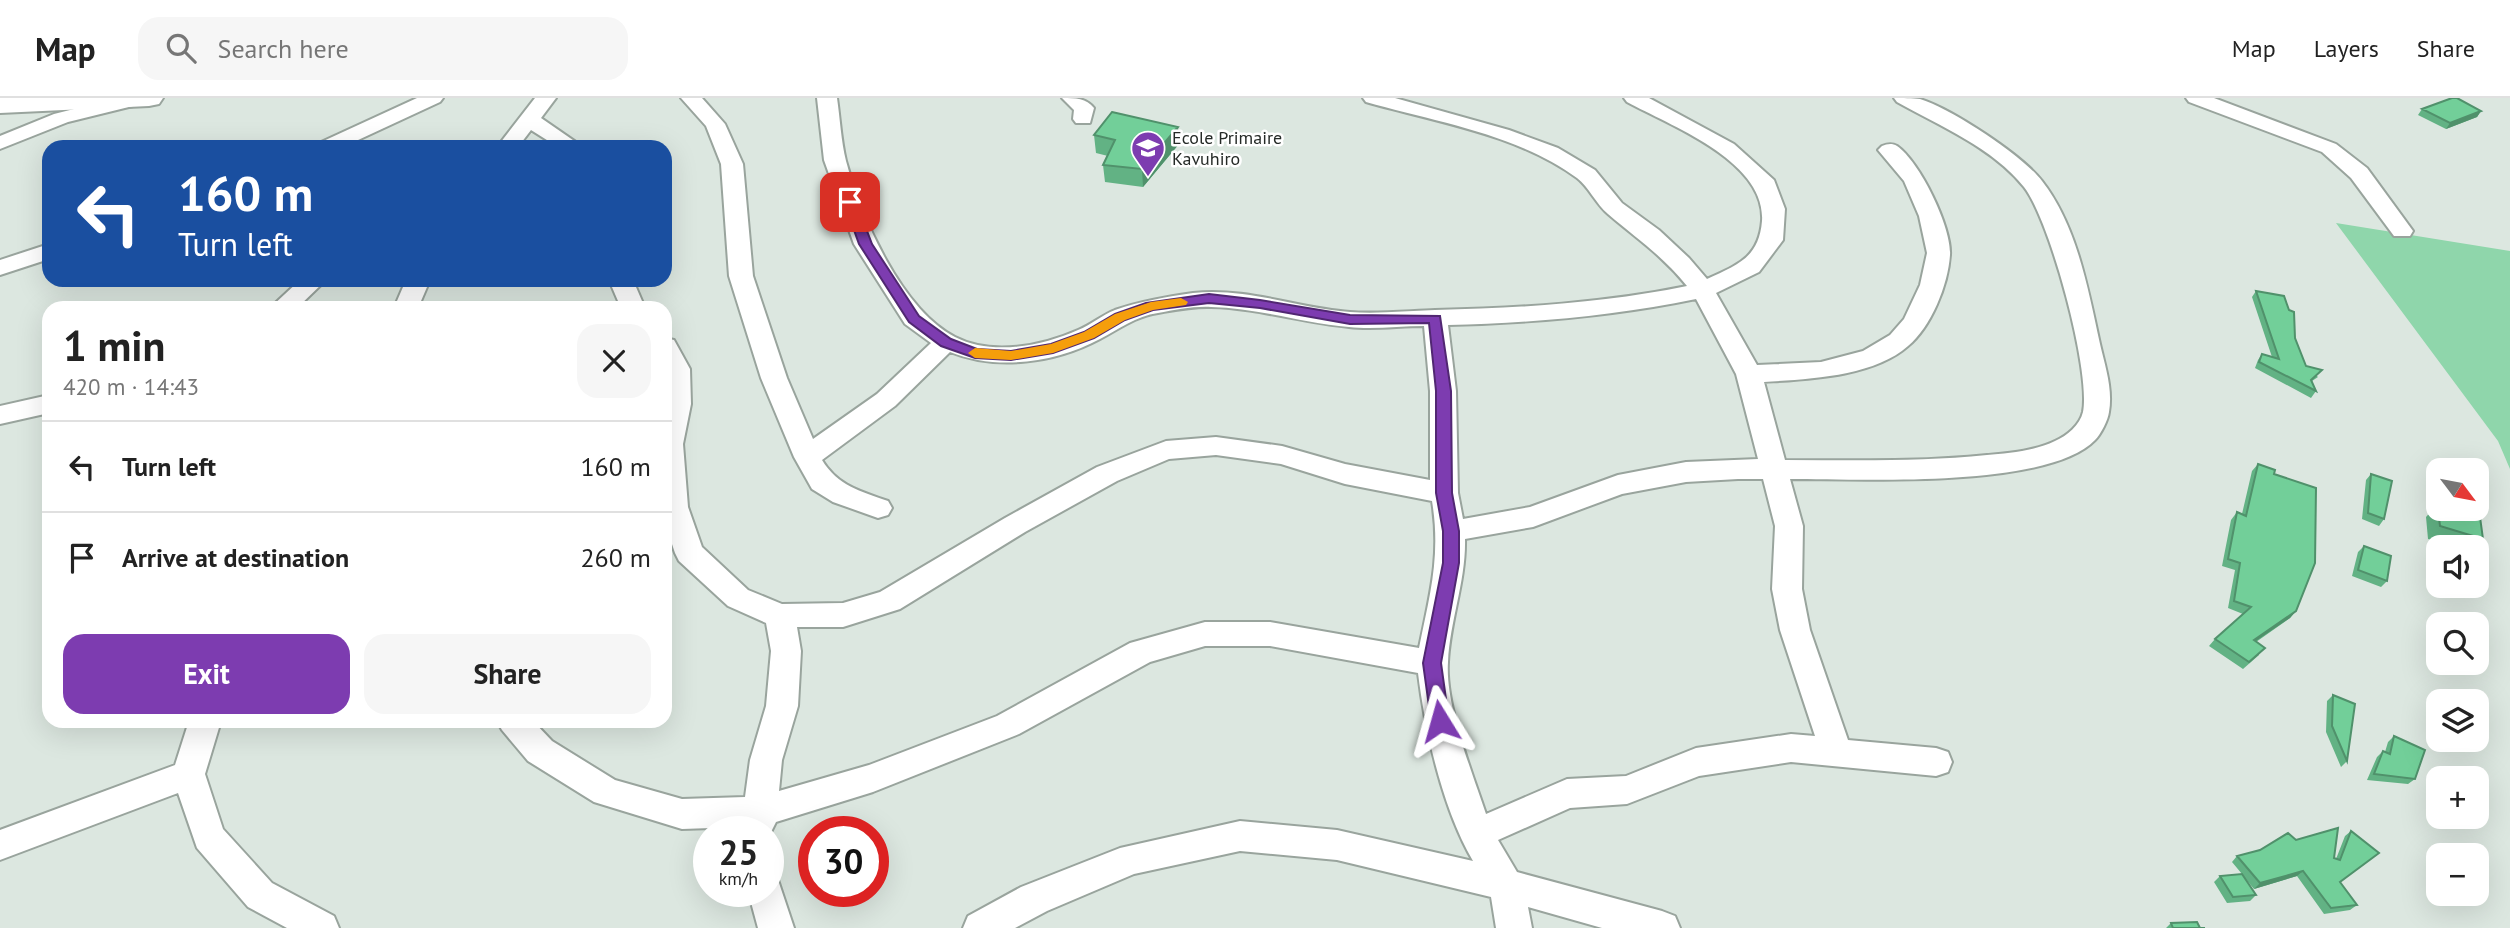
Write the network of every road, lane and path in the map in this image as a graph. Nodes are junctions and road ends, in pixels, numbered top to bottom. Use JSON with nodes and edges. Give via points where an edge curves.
{"nodes":[{"id":1,"x":433,"y":98,"type":"edge"},
{"id":2,"x":546,"y":98,"type":"edge"},
{"id":3,"x":691,"y":98,"type":"edge"},
{"id":4,"x":827,"y":98,"type":"edge"},
{"id":5,"x":1072,"y":98,"type":"edge"},
{"id":6,"x":1373,"y":98,"type":"edge"},
{"id":7,"x":1634,"y":98,"type":"edge"},
{"id":8,"x":1904,"y":98,"type":"edge"},
{"id":9,"x":2196,"y":98,"type":"edge"},
{"id":10,"x":141,"y":99,"type":"edge"},
{"id":11,"x":0,"y":106,"type":"edge"},
{"id":12,"x":528,"y":119,"type":"junction"},
{"id":13,"x":1083,"y":119,"type":"dead end"},
{"id":14,"x":341,"y":140,"type":"edge"},
{"id":15,"x":512,"y":140,"type":"edge"},
{"id":16,"x":562,"y":140,"type":"edge"},
{"id":17,"x":0,"y":143,"type":"edge"},
{"id":18,"x":1889,"y":150,"type":"dead end"},
{"id":19,"x":2402,"y":231,"type":"dead end"},
{"id":20,"x":42,"y":253,"type":"edge"},
{"id":21,"x":0,"y":268,"type":"edge"},
{"id":22,"x":306,"y":287,"type":"edge"},
{"id":23,"x":1703,"y":290,"type":"junction"},
{"id":24,"x":290,"y":301,"type":"edge"},
{"id":25,"x":1435,"y":319,"type":"junction"},
{"id":26,"x":946,"y":342,"type":"junction"},
{"id":27,"x":672,"y":359,"type":"edge"},
{"id":28,"x":1749,"y":374,"type":"junction"},
{"id":29,"x":42,"y":406,"type":"edge"},
{"id":30,"x":0,"y":415,"type":"edge"},
{"id":31,"x":672,"y":434,"type":"edge"},
{"id":32,"x":807,"y":457,"type":"junction"},
{"id":33,"x":1774,"y":470,"type":"junction"},
{"id":34,"x":672,"y":476,"type":"edge"},
{"id":35,"x":1444,"y":493,"type":"junction"},
{"id":36,"x":878,"y":508,"type":"dead end"},
{"id":37,"x":1451,"y":531,"type":"junction"},
{"id":38,"x":780,"y":616,"type":"junction"},
{"id":39,"x":1432,"y":663,"type":"junction"},
{"id":40,"x":203,"y":728,"type":"edge"},
{"id":41,"x":519,"y":728,"type":"edge"},
{"id":42,"x":1836,"y":752,"type":"junction"},
{"id":43,"x":1936,"y":762,"type":"dead end"},
{"id":44,"x":187,"y":774,"type":"junction"},
{"id":45,"x":701,"y":816,"type":"edge"},
{"id":46,"x":759,"y":816,"type":"edge"},
{"id":47,"x":774,"y":816,"type":"edge"},
{"id":48,"x":1475,"y":834,"type":"junction"},
{"id":49,"x":0,"y":845,"type":"edge"},
{"id":50,"x":1506,"y":885,"type":"junction"},
{"id":51,"x":770,"y":907,"type":"edge"},
{"id":52,"x":321,"y":928,"type":"edge"},
{"id":53,"x":776,"y":928,"type":"edge"},
{"id":54,"x":981,"y":928,"type":"edge"},
{"id":55,"x":1514,"y":928,"type":"edge"},
{"id":56,"x":1662,"y":928,"type":"edge"}],
"edges":[{"from":1,"to":14,"type":"street"},
{"from":2,"to":12,"type":"street"},
{"from":3,"to":32,"type":"street","via":[[715,124],[732,164],[741,276],[774,379]]},
{"from":4,"to":26,"type":"street","via":[[835,160],[865,244],[914,319]]},
{"from":5,"to":13,"type":"street","via":[[1083,108]]},
{"from":6,"to":23,"type":"street","via":[[1551,152],[1587,175],[1614,208],[1651,235]]},
{"from":7,"to":23,"type":"street","via":[[1727,148],[1763,180],[1774,209],[1772,240],[1751,267]]},
{"from":8,"to":33,"type":"street","via":[[2015,164],[2048,206],[2078,296],[2097,386],[2095,413],[2086,433],[2063,449],[2010,462],[1934,470]]},
{"from":9,"to":19,"type":"street","via":[[2329,148],[2359,173]]},
{"from":10,"to":11,"type":"highway"},
{"from":10,"to":17,"type":"street","via":[[61,118]]},
{"from":12,"to":15,"type":"street"},
{"from":12,"to":16,"type":"street"},
{"from":18,"to":28,"type":"street","via":[[1914,179],[1930,215],[1939,253],[1915,322],[1899,341],[1871,357],[1821,370]]},
{"from":20,"to":21,"type":"street"},
{"from":22,"to":24,"type":"street"},
{"from":23,"to":25,"type":"street","via":[[1629,305]]},
{"from":23,"to":28,"type":"street"},
{"from":25,"to":26,"type":"street","via":[[1350,320],[1209,299],[1151,306],[1053,349],[1011,355],[975,353]]},
{"from":25,"to":35,"type":"street","via":[[1443,391]]},
{"from":26,"to":32,"type":"street","via":[[886,400]]},
{"from":27,"to":31,"type":"street","via":[[677,369],[678,404]]},
{"from":28,"to":33,"type":"street"},
{"from":29,"to":30,"type":"street"},
{"from":32,"to":36,"type":"street","via":[[822,482]]},
{"from":33,"to":37,"type":"street","via":[[1686,472],[1618,485],[1533,517]]},
{"from":33,"to":42,"type":"street","via":[[1789,526],[1787,589],[1795,630]]},
{"from":34,"to":38,"type":"street","via":[[674,507],[689,553],[738,598]]},
{"from":35,"to":37,"type":"street"},
{"from":35,"to":38,"type":"street","via":[[1345,474],[1282,456],[1216,446],[1166,450],[1107,474],[890,601],[843,615]]},
{"from":37,"to":39,"type":"street","via":[[1451,563]]},
{"from":38,"to":46,"type":"street","via":[[786,651],[782,706],[766,760]]},
{"from":39,"to":47,"type":"street","via":[[1270,634],[1205,634],[1141,652],[1007,724]]},
{"from":39,"to":48,"type":"street","via":[[1440,721]]},
{"from":40,"to":44,"type":"street"},
{"from":41,"to":45,"type":"street","via":[[540,751],[607,792]]},
{"from":42,"to":43,"type":"street"},
{"from":42,"to":48,"type":"street","via":[[1791,748],[1696,762],[1627,790],[1567,794]]},
{"from":44,"to":49,"type":"street"},
{"from":44,"to":52,"type":"street","via":[[209,837],[260,895]]},
{"from":48,"to":50,"type":"street"},
{"from":50,"to":54,"type":"street","via":[[1337,845],[1240,836],[1132,859],[1034,899]]},
{"from":50,"to":55,"type":"street"},
{"from":50,"to":56,"type":"street"},
{"from":51,"to":53,"type":"street"}]}
